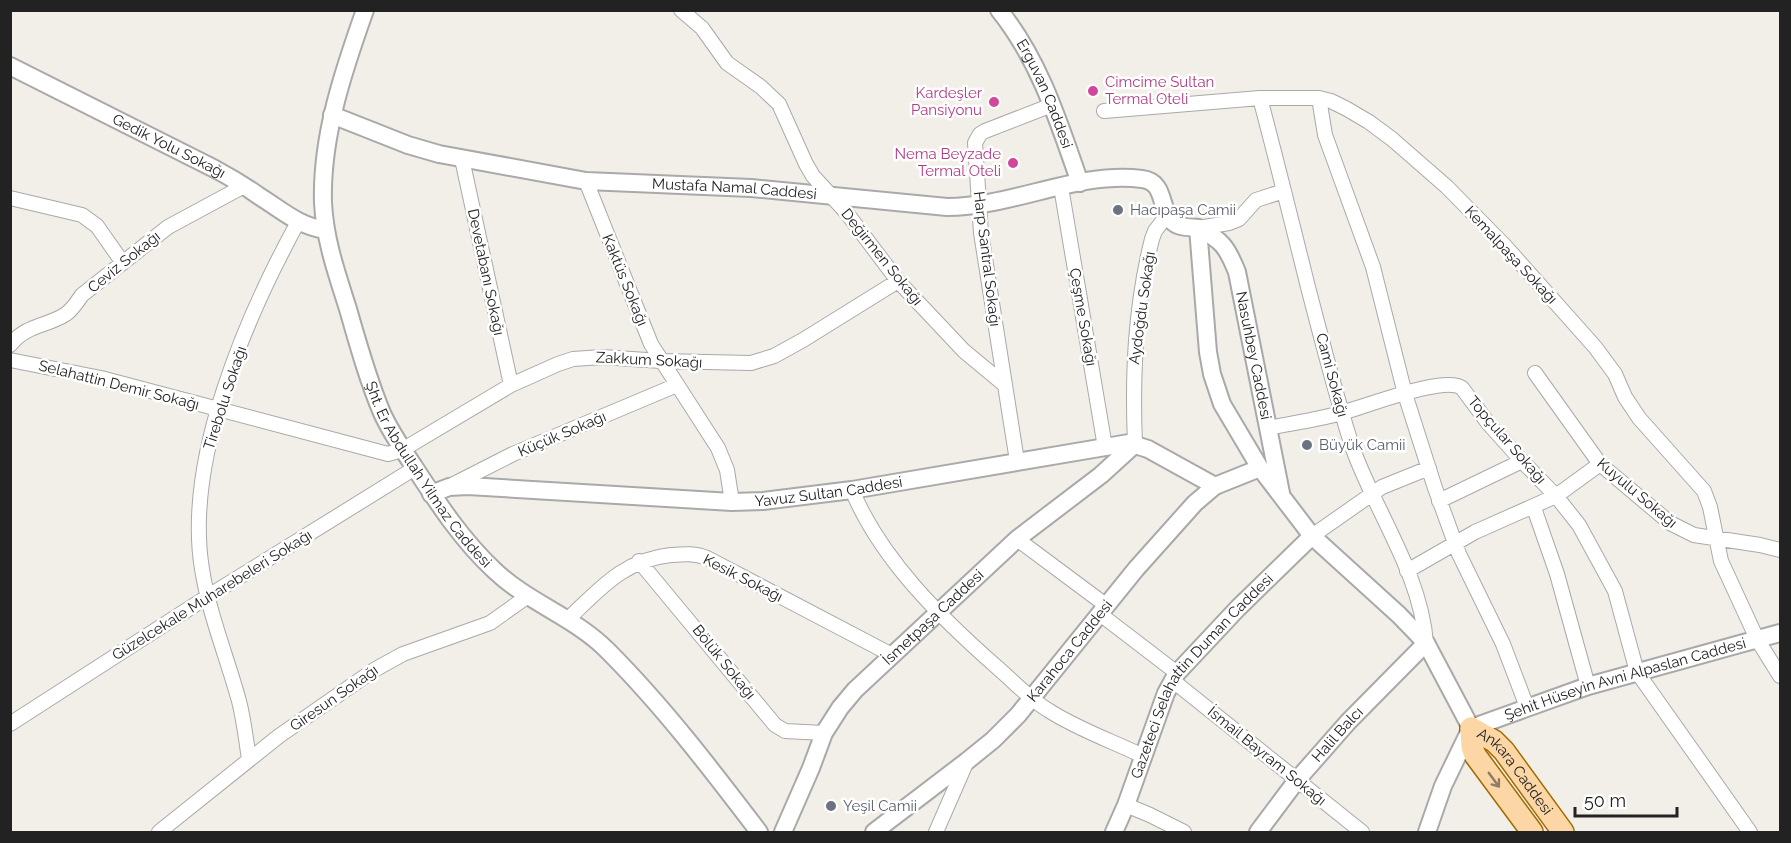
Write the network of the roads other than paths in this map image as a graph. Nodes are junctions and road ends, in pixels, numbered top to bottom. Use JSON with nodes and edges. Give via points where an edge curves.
{"nodes":[{"id":1,"x":365,"y":10,"type":"edge"},
{"id":2,"x":681,"y":10,"type":"edge"},
{"id":3,"x":999,"y":10,"type":"edge"},
{"id":4,"x":10,"y":66,"type":"edge"},
{"id":5,"x":1260,"y":98,"type":"junction"},
{"id":6,"x":1319,"y":98,"type":"junction"},
{"id":7,"x":1052,"y":105,"type":"junction"},
{"id":8,"x":1104,"y":111,"type":"dead end"},
{"id":9,"x":332,"y":115,"type":"junction"},
{"id":10,"x":462,"y":159,"type":"junction"},
{"id":11,"x":586,"y":181,"type":"junction"},
{"id":12,"x":1080,"y":183,"type":"junction"},
{"id":13,"x":244,"y":186,"type":"junction"},
{"id":14,"x":1060,"y":187,"type":"junction"},
{"id":15,"x":1284,"y":191,"type":"junction"},
{"id":16,"x":10,"y":198,"type":"edge"},
{"id":17,"x":834,"y":198,"type":"junction"},
{"id":18,"x":979,"y":206,"type":"junction"},
{"id":19,"x":1168,"y":214,"type":"junction"},
{"id":20,"x":298,"y":222,"type":"junction"},
{"id":21,"x":1198,"y":228,"type":"junction"},
{"id":22,"x":326,"y":230,"type":"junction"},
{"id":23,"x":123,"y":263,"type":"junction"},
{"id":24,"x":898,"y":281,"type":"junction"},
{"id":25,"x":10,"y":345,"type":"edge"},
{"id":26,"x":10,"y":360,"type":"edge"},
{"id":27,"x":661,"y":362,"type":"junction"},
{"id":28,"x":1535,"y":373,"type":"dead end"},
{"id":29,"x":511,"y":385,"type":"junction"},
{"id":30,"x":677,"y":385,"type":"junction"},
{"id":31,"x":1005,"y":385,"type":"junction"},
{"id":32,"x":1405,"y":394,"type":"junction"},
{"id":33,"x":218,"y":410,"type":"junction"},
{"id":34,"x":1342,"y":413,"type":"junction"},
{"id":35,"x":1268,"y":428,"type":"junction"},
{"id":36,"x":1135,"y":444,"type":"junction"},
{"id":37,"x":1105,"y":447,"type":"junction"},
{"id":38,"x":402,"y":450,"type":"junction"},
{"id":39,"x":1017,"y":461,"type":"junction"},
{"id":40,"x":1522,"y":461,"type":"junction"},
{"id":41,"x":1600,"y":464,"type":"junction"},
{"id":42,"x":415,"y":468,"type":"junction"},
{"id":43,"x":1260,"y":468,"type":"junction"},
{"id":44,"x":1429,"y":468,"type":"junction"},
{"id":45,"x":1215,"y":486,"type":"junction"},
{"id":46,"x":449,"y":487,"type":"junction"},
{"id":47,"x":852,"y":490,"type":"junction"},
{"id":48,"x":431,"y":494,"type":"junction"},
{"id":49,"x":1371,"y":494,"type":"junction"},
{"id":50,"x":1556,"y":496,"type":"junction"},
{"id":51,"x":1282,"y":498,"type":"junction"},
{"id":52,"x":1439,"y":501,"type":"junction"},
{"id":53,"x":732,"y":502,"type":"junction"},
{"id":54,"x":1534,"y":508,"type":"junction"},
{"id":55,"x":1312,"y":536,"type":"junction"},
{"id":56,"x":1715,"y":538,"type":"junction"},
{"id":57,"x":1017,"y":539,"type":"junction"},
{"id":58,"x":1455,"y":544,"type":"junction"},
{"id":59,"x":1780,"y":550,"type":"edge"},
{"id":60,"x":639,"y":561,"type":"junction"},
{"id":61,"x":1407,"y":571,"type":"junction"},
{"id":62,"x":528,"y":596,"type":"junction"},
{"id":63,"x":207,"y":597,"type":"junction"},
{"id":64,"x":1104,"y":610,"type":"junction"},
{"id":65,"x":940,"y":613,"type":"junction"},
{"id":66,"x":567,"y":620,"type":"junction"},
{"id":67,"x":1780,"y":633,"type":"edge"},
{"id":68,"x":1757,"y":639,"type":"junction"},
{"id":69,"x":1426,"y":643,"type":"junction"},
{"id":70,"x":892,"y":656,"type":"junction"},
{"id":71,"x":1637,"y":672,"type":"junction"},
{"id":72,"x":1780,"y":676,"type":"edge"},
{"id":73,"x":1174,"y":677,"type":"junction"},
{"id":74,"x":1588,"y":686,"type":"junction"},
{"id":75,"x":1033,"y":699,"type":"junction"},
{"id":76,"x":1527,"y":707,"type":"junction"},
{"id":77,"x":10,"y":724,"type":"edge"},
{"id":78,"x":1472,"y":728,"type":"junction"},
{"id":79,"x":824,"y":734,"type":"junction"},
{"id":80,"x":1143,"y":756,"type":"junction"},
{"id":81,"x":249,"y":759,"type":"junction"},
{"id":82,"x":967,"y":761,"type":"junction"},
{"id":83,"x":1297,"y":780,"type":"junction"},
{"id":84,"x":1126,"y":805,"type":"junction"},
{"id":85,"x":159,"y":832,"type":"edge"},
{"id":86,"x":759,"y":832,"type":"edge"},
{"id":87,"x":783,"y":832,"type":"edge"},
{"id":88,"x":874,"y":832,"type":"edge"},
{"id":89,"x":936,"y":832,"type":"edge"},
{"id":90,"x":1114,"y":832,"type":"edge"},
{"id":91,"x":1184,"y":832,"type":"edge"},
{"id":92,"x":1258,"y":832,"type":"edge"},
{"id":93,"x":1362,"y":832,"type":"edge"},
{"id":94,"x":1427,"y":832,"type":"edge"},
{"id":95,"x":1532,"y":832,"type":"edge"},
{"id":96,"x":1563,"y":832,"type":"edge"},
{"id":97,"x":1750,"y":832,"type":"edge"}],
"edges":[{"from":1,"to":9,"type":"street","name":"Şht. Er Abdullah Yilmaz Caddesi"},
{"from":2,"to":17,"type":"street","name":"Değirmen Sokağı","via":[[702,28],[727,63],[772,96],[806,164]]},
{"from":3,"to":7,"type":"street","name":"Erguvan Caddesi","via":[[1033,61]]},
{"from":4,"to":13,"type":"street","name":"Gedik Yolu Sokağı"},
{"from":5,"to":6,"type":"street","name":"Kemalpaşa Sokağı"},
{"from":5,"to":8,"type":"street","name":"Kemalpaşa Sokağı"},
{"from":5,"to":15,"type":"street","name":"Cami Sokağı"},
{"from":6,"to":32,"type":"street","via":[[1324,135],[1373,267]]},
{"from":6,"to":56,"type":"street","name":"Kemalpaşa Sokağı","via":[[1369,122],[1423,165],[1506,247],[1608,362],[1639,418],[1704,491]]},
{"from":7,"to":12,"type":"street","name":"Erguvan Caddesi"},
{"from":7,"to":18,"type":"street","name":"Harp Santral Sokağı","via":[[980,134],[975,143]]},
{"from":9,"to":10,"type":"street","name":"Mustafa Namal Caddesi","via":[[408,145]]},
{"from":9,"to":22,"type":"street","name":"Şht. Er Abdullah Yilmaz Caddesi","via":[[323,202]]},
{"from":10,"to":11,"type":"street","name":"Mustafa Namal Caddesi"},
{"from":10,"to":29,"type":"street","name":"Devetabanı Sokağı"},
{"from":11,"to":17,"type":"street","name":"Mustafa Namal Caddesi","via":[[751,188]]},
{"from":11,"to":27,"type":"street","name":"Kaktüs Sokağı","via":[[632,301]]},
{"from":12,"to":14,"type":"street","name":"Mustafa Namal Caddesi"},
{"from":12,"to":19,"type":"street","name":"Mustafa Namal Caddesi","via":[[1143,179],[1158,187]]},
{"from":13,"to":20,"type":"street","name":"Gedik Yolu Sokağı"},
{"from":13,"to":23,"type":"street","name":"Ceviz Sokağı","via":[[168,227]]},
{"from":14,"to":18,"type":"street","name":"Mustafa Namal Caddesi"},
{"from":14,"to":37,"type":"street","name":"Çeşme Sokağı"},
{"from":15,"to":21,"type":"street","via":[[1256,200],[1239,219]]},
{"from":15,"to":34,"type":"street","name":"Cami Sokağı"},
{"from":16,"to":23,"type":"street","via":[[82,215],[97,226]]},
{"from":17,"to":18,"type":"street","name":"Mustafa Namal Caddesi"},
{"from":17,"to":24,"type":"street","name":"Değirmen Sokağı"},
{"from":18,"to":31,"type":"street","name":"Harp Santral Sokağı"},
{"from":19,"to":21,"type":"street","name":"Nasuhbey Caddesi","via":[[1179,226]]},
{"from":19,"to":36,"type":"street","name":"Aydoğdu Sokağı","via":[[1152,239],[1137,322],[1133,369]]},
{"from":20,"to":22,"type":"street","name":"Gedik Yolu Sokağı"},
{"from":20,"to":33,"type":"street","name":"Tirebolu Sokağı","via":[[258,302]]},
{"from":21,"to":35,"type":"street","name":"Nasuhbey Caddesi","via":[[1223,244],[1237,272]]},
{"from":21,"to":43,"type":"street","via":[[1212,374],[1222,404]]},
{"from":22,"to":38,"type":"street","name":"Şht. Er Abdullah Yilmaz Caddesi","via":[[330,255],[372,386]]},
{"from":23,"to":25,"type":"street","name":"Ceviz Sokağı","via":[[82,295],[64,315],[30,328]]},
{"from":24,"to":27,"type":"street","name":"Zakkum Sokağı","via":[[774,356],[744,363]]},
{"from":24,"to":31,"type":"street","name":"Değirmen Sokağı","via":[[964,351]]},
{"from":26,"to":33,"type":"street","name":"Selahattin Demir Sokağı","via":[[101,378]]},
{"from":27,"to":29,"type":"street","name":"Zakkum Sokağı","via":[[615,357],[573,359]]},
{"from":27,"to":30,"type":"street","name":"Kaktüs Sokağı"},
{"from":28,"to":41,"type":"street","name":"Kuyulu Sokağı"},
{"from":29,"to":38,"type":"street","name":"Zakkum Sokağı"},
{"from":30,"to":46,"type":"street","name":"Küçük Sokağı","via":[[513,454]]},
{"from":30,"to":53,"type":"street","name":"Kaktüs Sokağı","via":[[718,448],[727,470]]},
{"from":31,"to":39,"type":"street","name":"Harp Santral Sokağı"},
{"from":32,"to":34,"type":"street","name":"Topçular Sokağı"},
{"from":32,"to":40,"type":"street","name":"Topçular Sokağı","via":[[1456,384]]},
{"from":32,"to":44,"type":"street"},
{"from":33,"to":38,"type":"street","name":"Selahattin Demir Sokağı","via":[[380,453]]},
{"from":33,"to":63,"type":"street","name":"Tirebolu Sokağı","via":[[200,487],[198,528]]},
{"from":34,"to":35,"type":"street","name":"Topçular Sokağı"},
{"from":34,"to":49,"type":"street","name":"Cami Sokağı"},
{"from":35,"to":51,"type":"street","name":"Nasuhbey Caddesi"},
{"from":36,"to":37,"type":"street","name":"Yavuz Sultan Caddesi"},
{"from":36,"to":45,"type":"street"},
{"from":36,"to":57,"type":"street","name":"İsmetpaşa Caddesi"},
{"from":37,"to":39,"type":"street","name":"Yavuz Sultan Caddesi"},
{"from":38,"to":42,"type":"street","name":"Şht. Er Abdullah Yilmaz Caddesi"},
{"from":39,"to":47,"type":"street","name":"Yavuz Sultan Caddesi"},
{"from":40,"to":50,"type":"street","name":"Topçular Sokağı"},
{"from":40,"to":52,"type":"street"},
{"from":41,"to":50,"type":"street"},
{"from":41,"to":56,"type":"street","name":"Kuyulu Sokağı","via":[[1670,523],[1694,535]]},
{"from":42,"to":48,"type":"street","name":"Şht. Er Abdullah Yilmaz Caddesi"},
{"from":42,"to":63,"type":"street","name":"Güzelcekale Muharebeleri Sokağı"},
{"from":43,"to":45,"type":"street","name":"Karahoca Caddesi"},
{"from":43,"to":51,"type":"street"},
{"from":44,"to":49,"type":"street"},
{"from":44,"to":52,"type":"street"},
{"from":45,"to":64,"type":"street","name":"Karahoca Caddesi","via":[[1195,502]]},
{"from":46,"to":48,"type":"street","name":"Yavuz Sultan Caddesi"},
{"from":46,"to":53,"type":"street","name":"Yavuz Sultan Caddesi"},
{"from":47,"to":53,"type":"street","name":"Yavuz Sultan Caddesi"},
{"from":47,"to":65,"type":"street","via":[[879,542]]},
{"from":48,"to":62,"type":"street","name":"Şht. Er Abdullah Yilmaz Caddesi","via":[[472,549]]},
{"from":49,"to":55,"type":"street"},
{"from":49,"to":61,"type":"street","name":"Cami Sokağı"},
{"from":50,"to":54,"type":"street"},
{"from":50,"to":71,"type":"street","name":"Topçular Sokağı","via":[[1579,525],[1615,591]]},
{"from":51,"to":55,"type":"street"},
{"from":52,"to":58,"type":"street"},
{"from":54,"to":58,"type":"street"},
{"from":54,"to":74,"type":"street"},
{"from":55,"to":69,"type":"street"},
{"from":55,"to":73,"type":"street","name":"Gazeteci Selahattin Duman Caddesi"},
{"from":56,"to":59,"type":"street","name":"Kuyulu Sokağı"},
{"from":56,"to":68,"type":"street","name":"Kemalpaşa Sokağı","via":[[1721,561]]},
{"from":57,"to":64,"type":"street","name":"İsmail Bayram Sokağı"},
{"from":57,"to":65,"type":"street","name":"İsmetpaşa Caddesi"},
{"from":58,"to":61,"type":"street"},
{"from":58,"to":76,"type":"street","via":[[1503,644]]},
{"from":60,"to":66,"type":"street","name":"Kesik Sokağı","via":[[612,579]]},
{"from":60,"to":70,"type":"street","name":"Kesik Sokağı","via":[[678,554],[699,555]]},
{"from":60,"to":79,"type":"street","name":"Bölük Sokağı","via":[[775,725],[785,731]]},
{"from":61,"to":69,"type":"street","name":"Cami Sokağı","via":[[1424,616]]},
{"from":62,"to":66,"type":"street","name":"Şht. Er Abdullah Yilmaz Caddesi"},
{"from":62,"to":81,"type":"street","name":"Giresun Sokağı","via":[[490,623],[390,660]]},
{"from":63,"to":77,"type":"street","name":"Güzelcekale Muharebeleri Sokağı"},
{"from":63,"to":81,"type":"street","name":"Tirebolu Sokağı","via":[[239,702]]},
{"from":64,"to":73,"type":"street","name":"İsmail Bayram Sokağı"},
{"from":64,"to":75,"type":"street","name":"Karahoca Caddesi"},
{"from":65,"to":70,"type":"street","name":"İsmetpaşa Caddesi"},
{"from":65,"to":75,"type":"street"},
{"from":66,"to":86,"type":"street","name":"Şht. Er Abdullah Yilmaz Caddesi","via":[[592,636],[651,696]]},
{"from":67,"to":68,"type":"street","name":"Şehit Hüseyin Avni Alpaslan Caddesi"},
{"from":68,"to":71,"type":"street","name":"Şehit Hüseyin Avni Alpaslan Caddesi"},
{"from":68,"to":72,"type":"street","name":"Kemalpaşa Sokağı"},
{"from":69,"to":78,"type":"street"},
{"from":69,"to":83,"type":"street","name":"Halil Balcı"},
{"from":70,"to":79,"type":"street","name":"İsmetpaşa Caddesi","via":[[855,690]]},
{"from":71,"to":74,"type":"street","name":"Şehit Hüseyin Avni Alpaslan Caddesi"},
{"from":71,"to":97,"type":"street"},
{"from":73,"to":80,"type":"street","name":"Gazeteci Selahattin Duman Caddesi"},
{"from":73,"to":83,"type":"street","name":"İsmail Bayram Sokağı"},
{"from":74,"to":76,"type":"street","name":"Şehit Hüseyin Avni Alpaslan Caddesi"},
{"from":75,"to":80,"type":"street","via":[[1046,710]]},
{"from":75,"to":82,"type":"street","name":"Karahoca Caddesi"},
{"from":76,"to":78,"type":"street","name":"Şehit Hüseyin Avni Alpaslan Caddesi"},
{"from":78,"to":94,"type":"street","via":[[1443,786]]},
{"from":78,"to":95,"type":"main road","name":"Ankara Caddesi","one_way":true,"via":[[1475,755]]},
{"from":78,"to":96,"type":"main road","name":"Ankara Caddesi","via":[[1504,751]]},
{"from":79,"to":87,"type":"street","name":"İsmetpaşa Caddesi"},
{"from":80,"to":84,"type":"street","name":"Gazeteci Selahattin Duman Caddesi"},
{"from":81,"to":85,"type":"street","name":"Giresun Sokağı"},
{"from":82,"to":88,"type":"street","name":"Karahoca Caddesi"},
{"from":82,"to":89,"type":"street"},
{"from":83,"to":92,"type":"street","name":"Halil Balcı"},
{"from":83,"to":93,"type":"street","name":"İsmail Bayram Sokağı"},
{"from":84,"to":90,"type":"street","name":"Gazeteci Selahattin Duman Caddesi"},
{"from":84,"to":91,"type":"street"}]}
